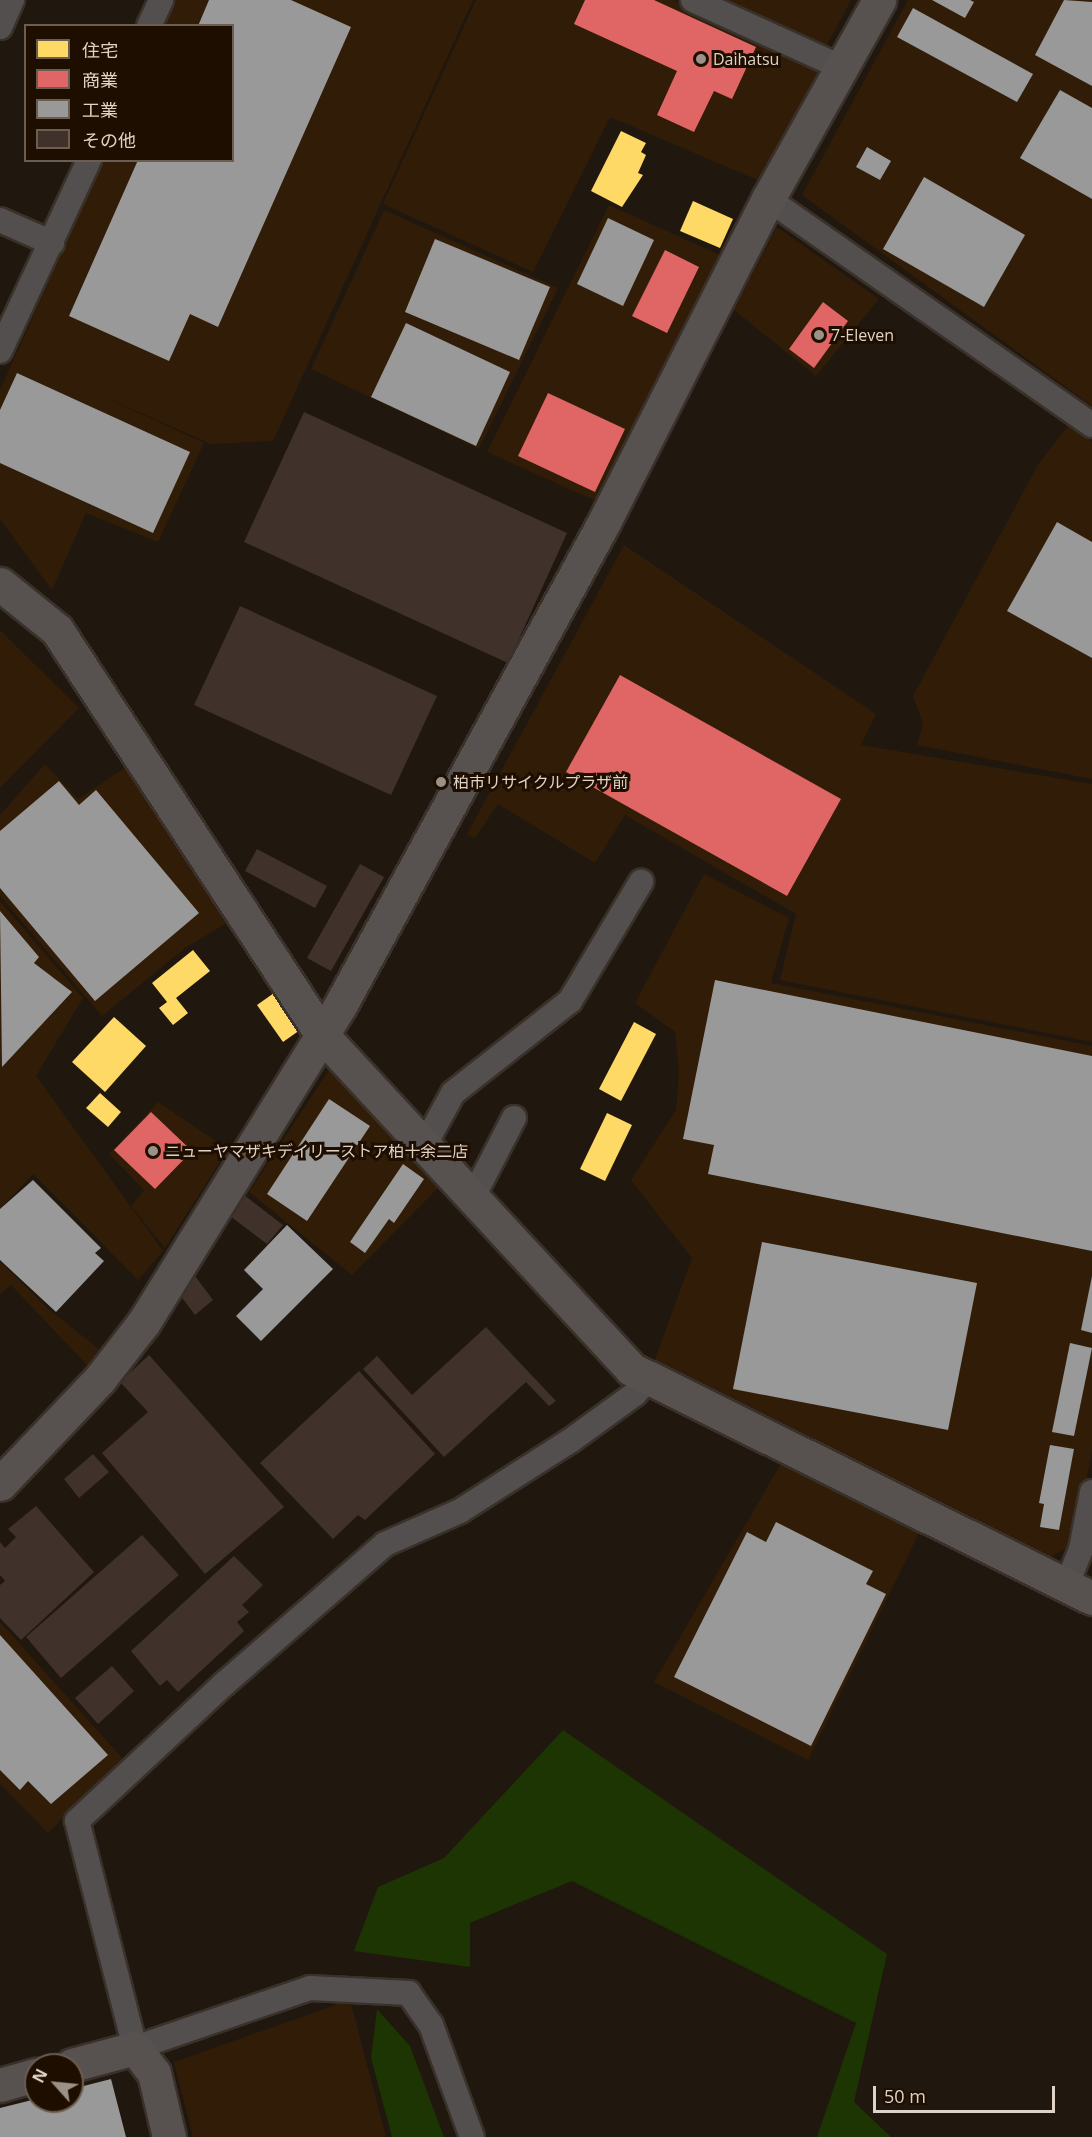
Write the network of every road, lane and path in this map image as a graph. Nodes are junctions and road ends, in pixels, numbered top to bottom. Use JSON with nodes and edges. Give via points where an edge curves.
{"nodes":[{"id":1,"x":12,"y":0,"type":"edge"},
{"id":2,"x":161,"y":0,"type":"edge"},
{"id":3,"x":693,"y":0,"type":"edge"},
{"id":4,"x":879,"y":0,"type":"edge"},
{"id":5,"x":150,"y":24,"type":"edge"},
{"id":6,"x":0,"y":27,"type":"edge"},
{"id":7,"x":843,"y":68,"type":"junction"},
{"id":8,"x":88,"y":162,"type":"edge"},
{"id":9,"x":768,"y":199,"type":"junction"},
{"id":10,"x":0,"y":220,"type":"edge"},
{"id":11,"x":52,"y":243,"type":"junction"},
{"id":12,"x":0,"y":351,"type":"edge"},
{"id":13,"x":1092,"y":425,"type":"edge"},
{"id":14,"x":0,"y":584,"type":"edge"},
{"id":15,"x":641,"y":882,"type":"dead end"},
{"id":16,"x":322,"y":1035,"type":"junction"},
{"id":17,"x":514,"y":1119,"type":"dead end"},
{"id":18,"x":424,"y":1146,"type":"junction"},
{"id":19,"x":473,"y":1197,"type":"junction"},
{"id":20,"x":648,"y":1379,"type":"junction"},
{"id":21,"x":0,"y":1484,"type":"edge"},
{"id":22,"x":1092,"y":1492,"type":"edge"},
{"id":23,"x":1080,"y":1591,"type":"edge"},
{"id":24,"x":135,"y":2048,"type":"junction"},
{"id":25,"x":84,"y":2062,"type":"edge"},
{"id":26,"x":24,"y":2078,"type":"edge"},
{"id":27,"x":0,"y":2085,"type":"edge"},
{"id":28,"x":169,"y":2137,"type":"edge"},
{"id":29,"x":472,"y":2137,"type":"edge"}],
"edges":[{"from":1,"to":6,"type":"street"},
{"from":2,"to":5,"type":"street"},
{"from":3,"to":7,"type":"street"},
{"from":4,"to":7,"type":"street"},
{"from":7,"to":9,"type":"street"},
{"from":8,"to":11,"type":"street"},
{"from":9,"to":13,"type":"street"},
{"from":9,"to":16,"type":"street","via":[[603,524]]},
{"from":10,"to":11,"type":"street"},
{"from":11,"to":12,"type":"street"},
{"from":14,"to":16,"type":"street","via":[[57,630]]},
{"from":15,"to":18,"type":"street","via":[[570,1001],[453,1093]]},
{"from":16,"to":18,"type":"street"},
{"from":16,"to":21,"type":"street","via":[[144,1322],[99,1380]]},
{"from":17,"to":19,"type":"street"},
{"from":18,"to":19,"type":"street"},
{"from":19,"to":20,"type":"street","via":[[631,1369]]},
{"from":20,"to":23,"type":"street"},
{"from":20,"to":24,"type":"street","via":[[635,1394],[570,1441],[460,1511],[385,1544],[224,1684],[77,1821]]},
{"from":22,"to":23,"type":"street","via":[[1081,1549]]},
{"from":24,"to":25,"type":"street"},
{"from":24,"to":28,"type":"street","via":[[154,2073]]},
{"from":24,"to":29,"type":"street","via":[[310,1988],[409,1993],[431,2025]]},
{"from":26,"to":27,"type":"street"}]}
